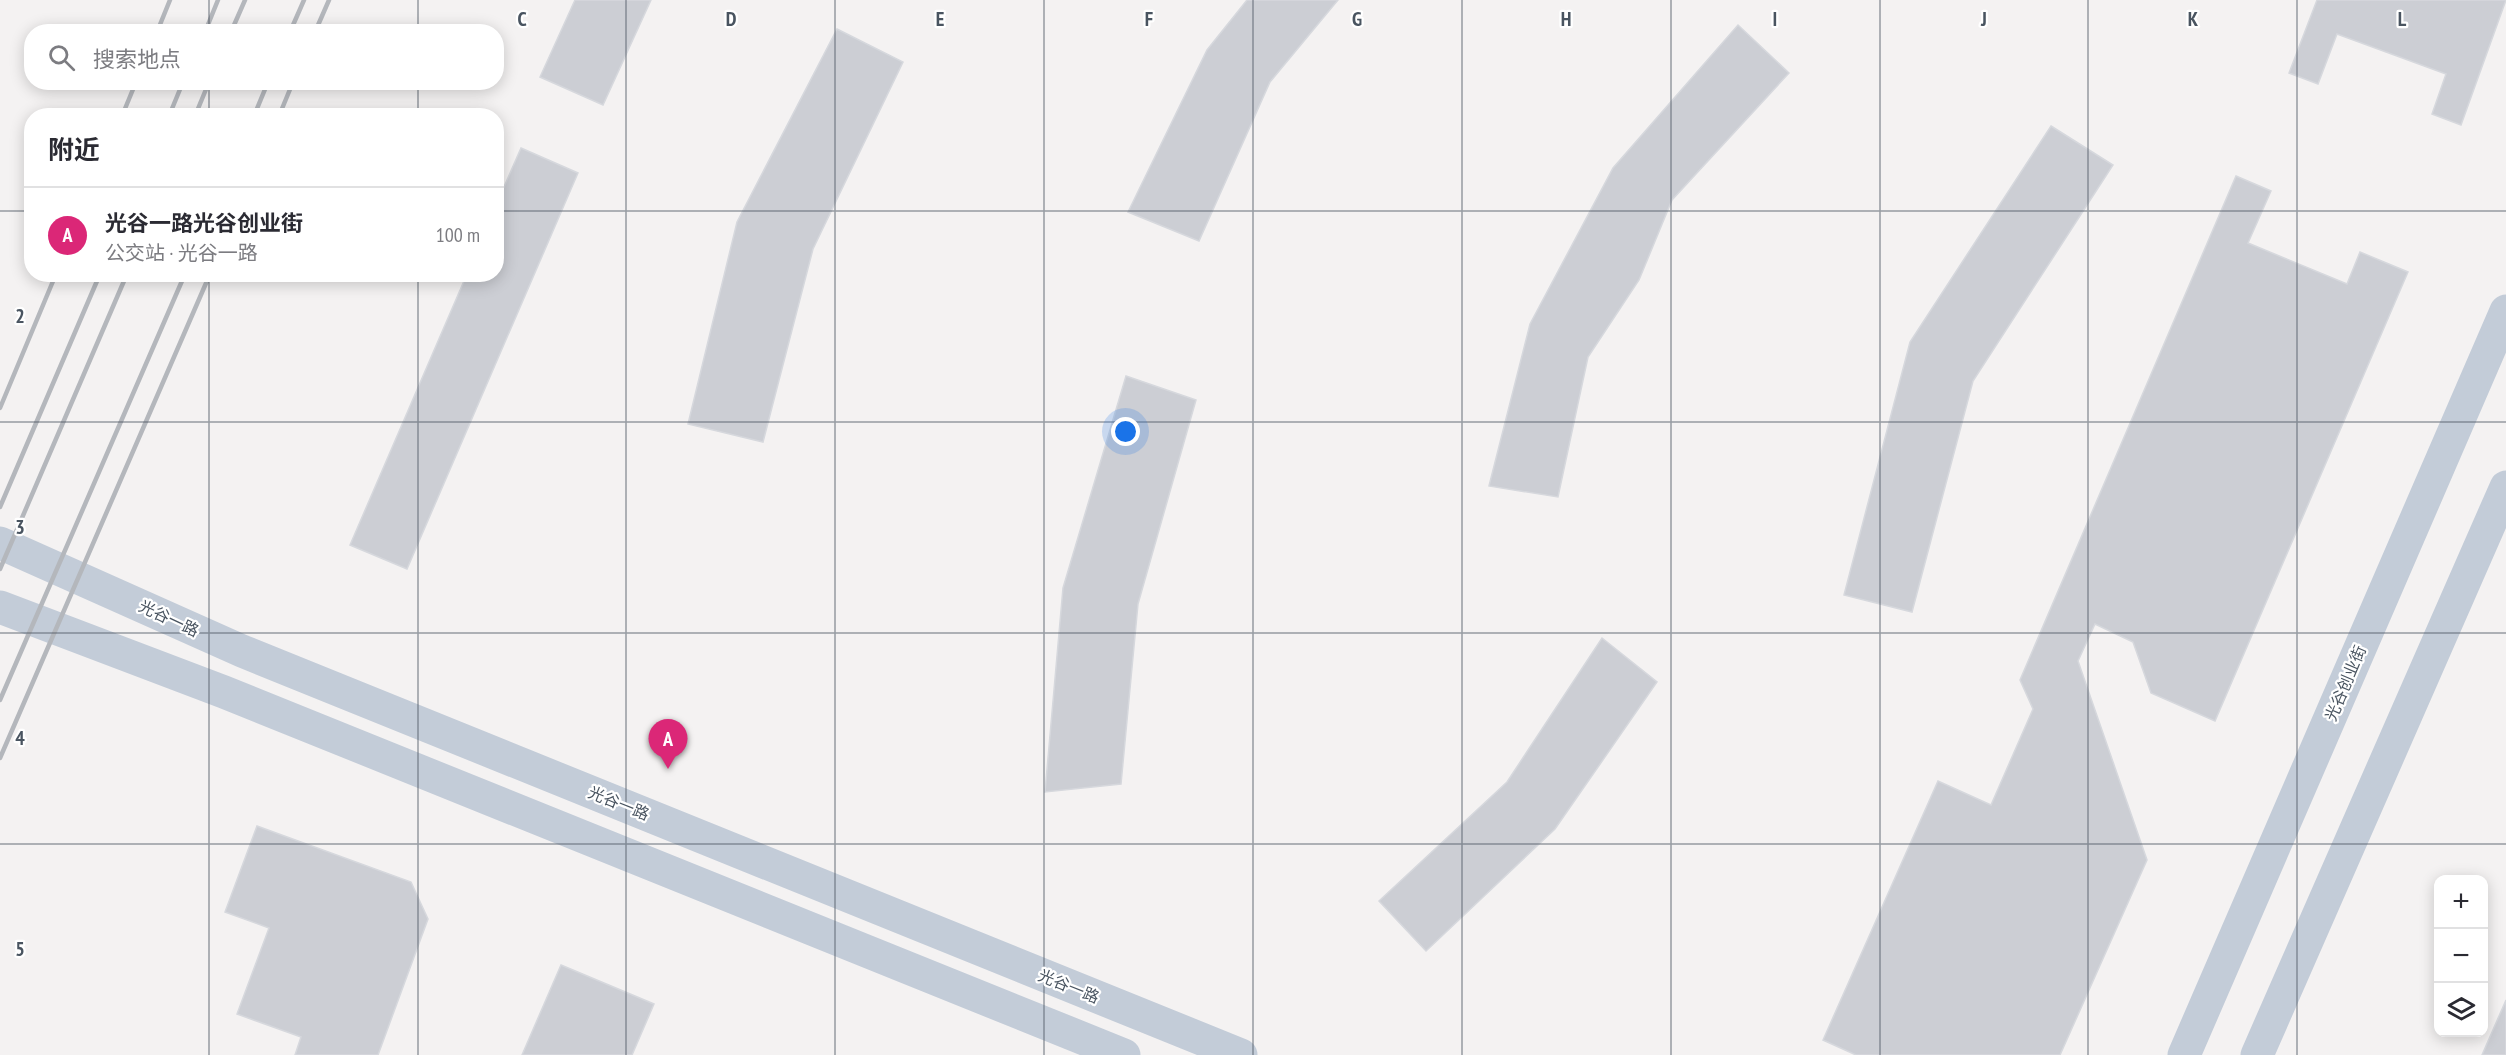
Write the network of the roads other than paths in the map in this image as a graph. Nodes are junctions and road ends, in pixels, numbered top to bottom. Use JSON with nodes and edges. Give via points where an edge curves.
{"nodes":[{"id":1,"x":2506,"y":311,"type":"edge"},
{"id":2,"x":2506,"y":487,"type":"edge"},
{"id":3,"x":0,"y":543,"type":"edge"},
{"id":4,"x":0,"y":607,"type":"edge"},
{"id":5,"x":1124,"y":1055,"type":"edge"},
{"id":6,"x":1241,"y":1055,"type":"edge"},
{"id":7,"x":2184,"y":1055,"type":"edge"},
{"id":8,"x":2257,"y":1055,"type":"edge"}],
"edges":[{"from":1,"to":7,"type":"main road","name":"光谷创业街"},
{"from":2,"to":8,"type":"main road"},
{"from":3,"to":6,"type":"main road","name":"光谷一路","via":[[242,651]]},
{"from":4,"to":5,"type":"main road","via":[[224,692]]}]}
